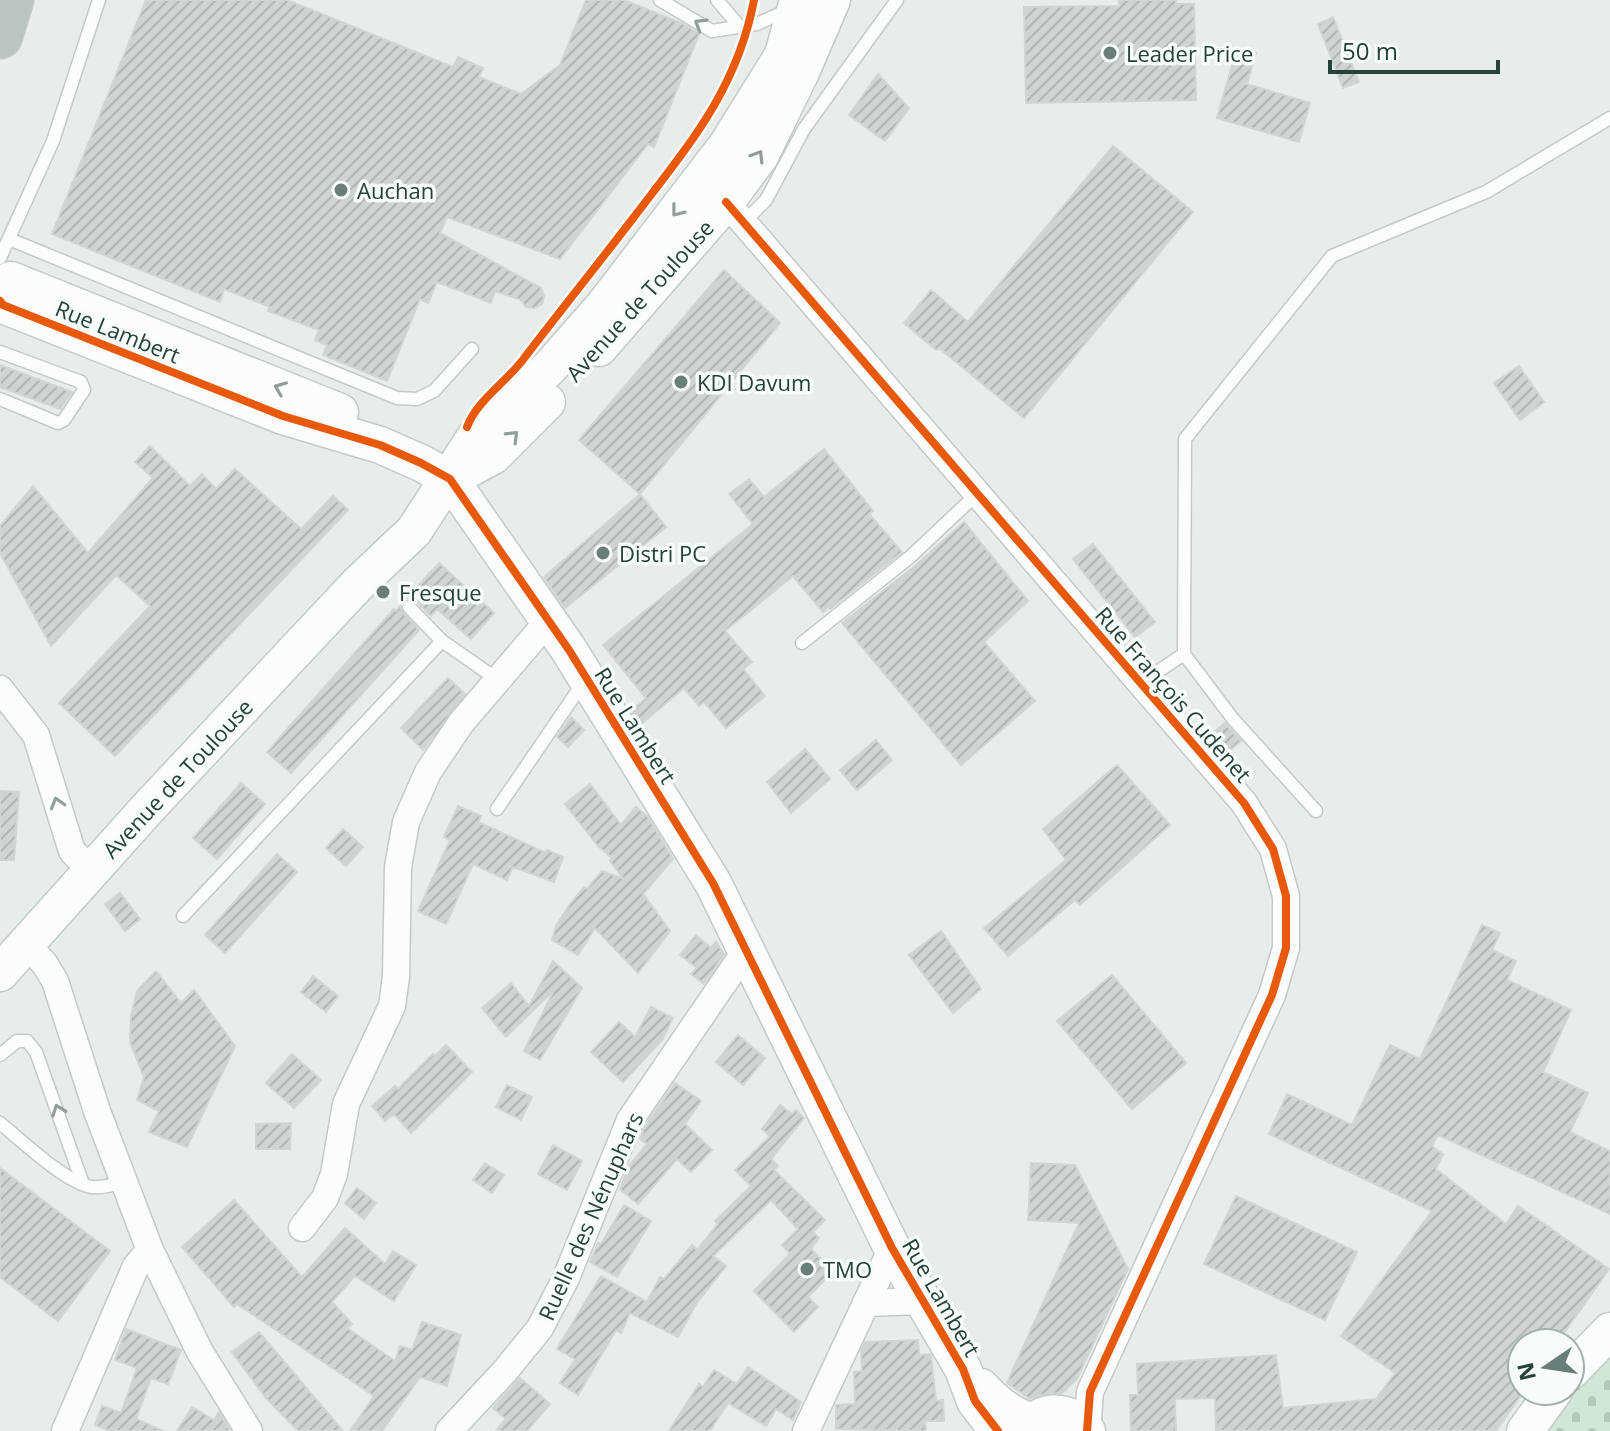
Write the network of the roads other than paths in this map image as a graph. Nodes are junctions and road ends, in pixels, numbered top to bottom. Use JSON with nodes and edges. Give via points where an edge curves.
{"nodes":[{"id":1,"x":11,"y":0,"type":"edge"},
{"id":2,"x":99,"y":0,"type":"edge"},
{"id":3,"x":660,"y":0,"type":"edge"},
{"id":4,"x":717,"y":0,"type":"edge"},
{"id":5,"x":832,"y":0,"type":"edge"},
{"id":6,"x":897,"y":0,"type":"edge"},
{"id":7,"x":797,"y":3,"type":"edge"},
{"id":8,"x":740,"y":27,"type":"junction"},
{"id":9,"x":0,"y":36,"type":"edge"},
{"id":10,"x":1610,"y":118,"type":"edge"},
{"id":11,"x":727,"y":145,"type":"junction"},
{"id":12,"x":736,"y":212,"type":"junction"},
{"id":13,"x":9,"y":239,"type":"junction"},
{"id":14,"x":0,"y":258,"type":"edge"},
{"id":15,"x":0,"y":284,"type":"edge"},
{"id":16,"x":0,"y":301,"type":"edge"},
{"id":17,"x":472,"y":349,"type":"dead end"},
{"id":18,"x":0,"y":352,"type":"edge"},
{"id":19,"x":0,"y":399,"type":"edge"},
{"id":20,"x":283,"y":416,"type":"junction"},
{"id":21,"x":357,"y":453,"type":"dead end"},
{"id":22,"x":420,"y":468,"type":"junction"},
{"id":23,"x":978,"y":493,"type":"junction"},
{"id":24,"x":409,"y":607,"type":"dead end"},
{"id":25,"x":549,"y":620,"type":"junction"},
{"id":26,"x":442,"y":641,"type":"junction"},
{"id":27,"x":802,"y":643,"type":"dead end"},
{"id":28,"x":1184,"y":654,"type":"junction"},
{"id":29,"x":586,"y":679,"type":"junction"},
{"id":30,"x":498,"y":680,"type":"junction"},
{"id":31,"x":1141,"y":683,"type":"junction"},
{"id":32,"x":0,"y":689,"type":"edge"},
{"id":33,"x":497,"y":809,"type":"dead end"},
{"id":34,"x":1316,"y":811,"type":"dead end"},
{"id":35,"x":91,"y":871,"type":"junction"},
{"id":36,"x":183,"y":916,"type":"dead end"},
{"id":37,"x":25,"y":944,"type":"junction"},
{"id":38,"x":749,"y":955,"type":"junction"},
{"id":39,"x":0,"y":973,"type":"edge"},
{"id":40,"x":0,"y":1055,"type":"edge"},
{"id":41,"x":0,"y":1123,"type":"edge"},
{"id":42,"x":123,"y":1182,"type":"junction"},
{"id":43,"x":83,"y":1184,"type":"junction"},
{"id":44,"x":302,"y":1228,"type":"dead end"},
{"id":45,"x":892,"y":1248,"type":"junction"},
{"id":46,"x":150,"y":1250,"type":"junction"},
{"id":47,"x":923,"y":1301,"type":"junction"},
{"id":48,"x":866,"y":1303,"type":"junction"},
{"id":49,"x":1610,"y":1331,"type":"edge"},
{"id":50,"x":1586,"y":1356,"type":"edge"},
{"id":51,"x":1090,"y":1392,"type":"junction"},
{"id":52,"x":1542,"y":1407,"type":"edge"},
{"id":53,"x":1027,"y":1424,"type":"edge"},
{"id":54,"x":65,"y":1431,"type":"edge"},
{"id":55,"x":249,"y":1431,"type":"edge"},
{"id":56,"x":449,"y":1431,"type":"edge"},
{"id":57,"x":806,"y":1431,"type":"edge"},
{"id":58,"x":1087,"y":1431,"type":"edge"},
{"id":59,"x":1525,"y":1431,"type":"edge"}],
"edges":[{"from":1,"to":9,"type":"highway"},
{"from":2,"to":13,"type":"lane","via":[[53,141]]},
{"from":8,"to":3,"type":"lane","one_way":true,"via":[[712,31]]},
{"from":4,"to":8,"type":"lane"},
{"from":12,"to":5,"type":"street","name":"Avenue de Toulouse","one_way":true},
{"from":6,"to":12,"type":"lane","via":[[804,129],[766,200]]},
{"from":7,"to":8,"type":"lane"},
{"from":7,"to":11,"type":"street","name":"Avenue de Toulouse","via":[[783,55]]},
{"from":10,"to":28,"type":"lane","via":[[1486,192],[1332,256],[1185,439]]},
{"from":11,"to":12,"type":"street","via":[[719,174],[721,191]]},
{"from":11,"to":22,"type":"street","name":"Avenue de Toulouse","one_way":true,"via":[[550,367],[475,437]]},
{"from":22,"to":12,"type":"street","name":"Avenue de Toulouse","one_way":true,"via":[[493,456]]},
{"from":12,"to":23,"type":"street","name":"Rue François Cudenet"},
{"from":13,"to":14,"type":"lane"},
{"from":13,"to":17,"type":"lane","via":[[397,398],[417,399],[434,391]]},
{"from":22,"to":15,"type":"street","name":"Rue Lambert","one_way":true,"via":[[386,431],[11,280]]},
{"from":16,"to":20,"type":"street","name":"Rue Lambert"},
{"from":18,"to":19,"type":"lane","via":[[81,382],[84,390],[58,423]]},
{"from":20,"to":21,"type":"lane"},
{"from":20,"to":22,"type":"street","name":"Rue Lambert","via":[[380,445]]},
{"from":22,"to":25,"type":"street","name":"Rue Lambert"},
{"from":22,"to":35,"type":"street","name":"Avenue de Toulouse","via":[[414,531],[357,585]]},
{"from":23,"to":27,"type":"lane","via":[[910,557]]},
{"from":23,"to":31,"type":"street","name":"Rue François Cudenet"},
{"from":24,"to":26,"type":"lane"},
{"from":25,"to":29,"type":"street","name":"Rue Lambert"},
{"from":25,"to":30,"type":"street"},
{"from":26,"to":30,"type":"lane"},
{"from":26,"to":36,"type":"lane"},
{"from":28,"to":31,"type":"lane"},
{"from":28,"to":34,"type":"lane","via":[[1233,719]]},
{"from":29,"to":33,"type":"lane"},
{"from":29,"to":38,"type":"street","name":"Rue Lambert","via":[[713,883]]},
{"from":30,"to":44,"type":"street","via":[[428,772],[406,822],[398,867],[392,1006],[346,1104],[325,1198]]},
{"from":31,"to":51,"type":"street","name":"Rue François Cudenet","via":[[1244,803],[1273,849],[1286,896],[1286,948],[1272,995]]},
{"from":35,"to":32,"type":"street","one_way":true,"via":[[72,851],[36,735]]},
{"from":35,"to":37,"type":"street","name":"Avenue de Toulouse"},
{"from":37,"to":39,"type":"street","name":"Avenue de Toulouse"},
{"from":37,"to":42,"type":"street","via":[[55,981]]},
{"from":38,"to":45,"type":"street","name":"Rue Lambert"},
{"from":38,"to":56,"type":"street","name":"Ruelle des Nénuphars","via":[[738,962],[630,1120],[566,1278],[540,1328]]},
{"from":43,"to":40,"type":"lane","one_way":true,"via":[[36,1052],[27,1041],[17,1041]]},
{"from":41,"to":43,"type":"lane"},
{"from":42,"to":43,"type":"lane"},
{"from":42,"to":46,"type":"street"},
{"from":45,"to":47,"type":"street","name":"Rue Lambert"},
{"from":45,"to":48,"type":"street"},
{"from":46,"to":54,"type":"street","via":[[136,1266]]},
{"from":46,"to":55,"type":"street","via":[[200,1352]]},
{"from":47,"to":48,"type":"street"},
{"from":47,"to":53,"type":"street","name":"Rue Lambert","via":[[963,1369],[975,1401]]},
{"from":48,"to":57,"type":"street"},
{"from":49,"to":50,"type":"street"},
{"from":51,"to":53,"type":"street"},
{"from":51,"to":58,"type":"street","name":"Rue François Cudenet"},
{"from":52,"to":59,"type":"street"},
{"from":53,"to":58,"type":"street","via":[[1068,1414]]}]}
